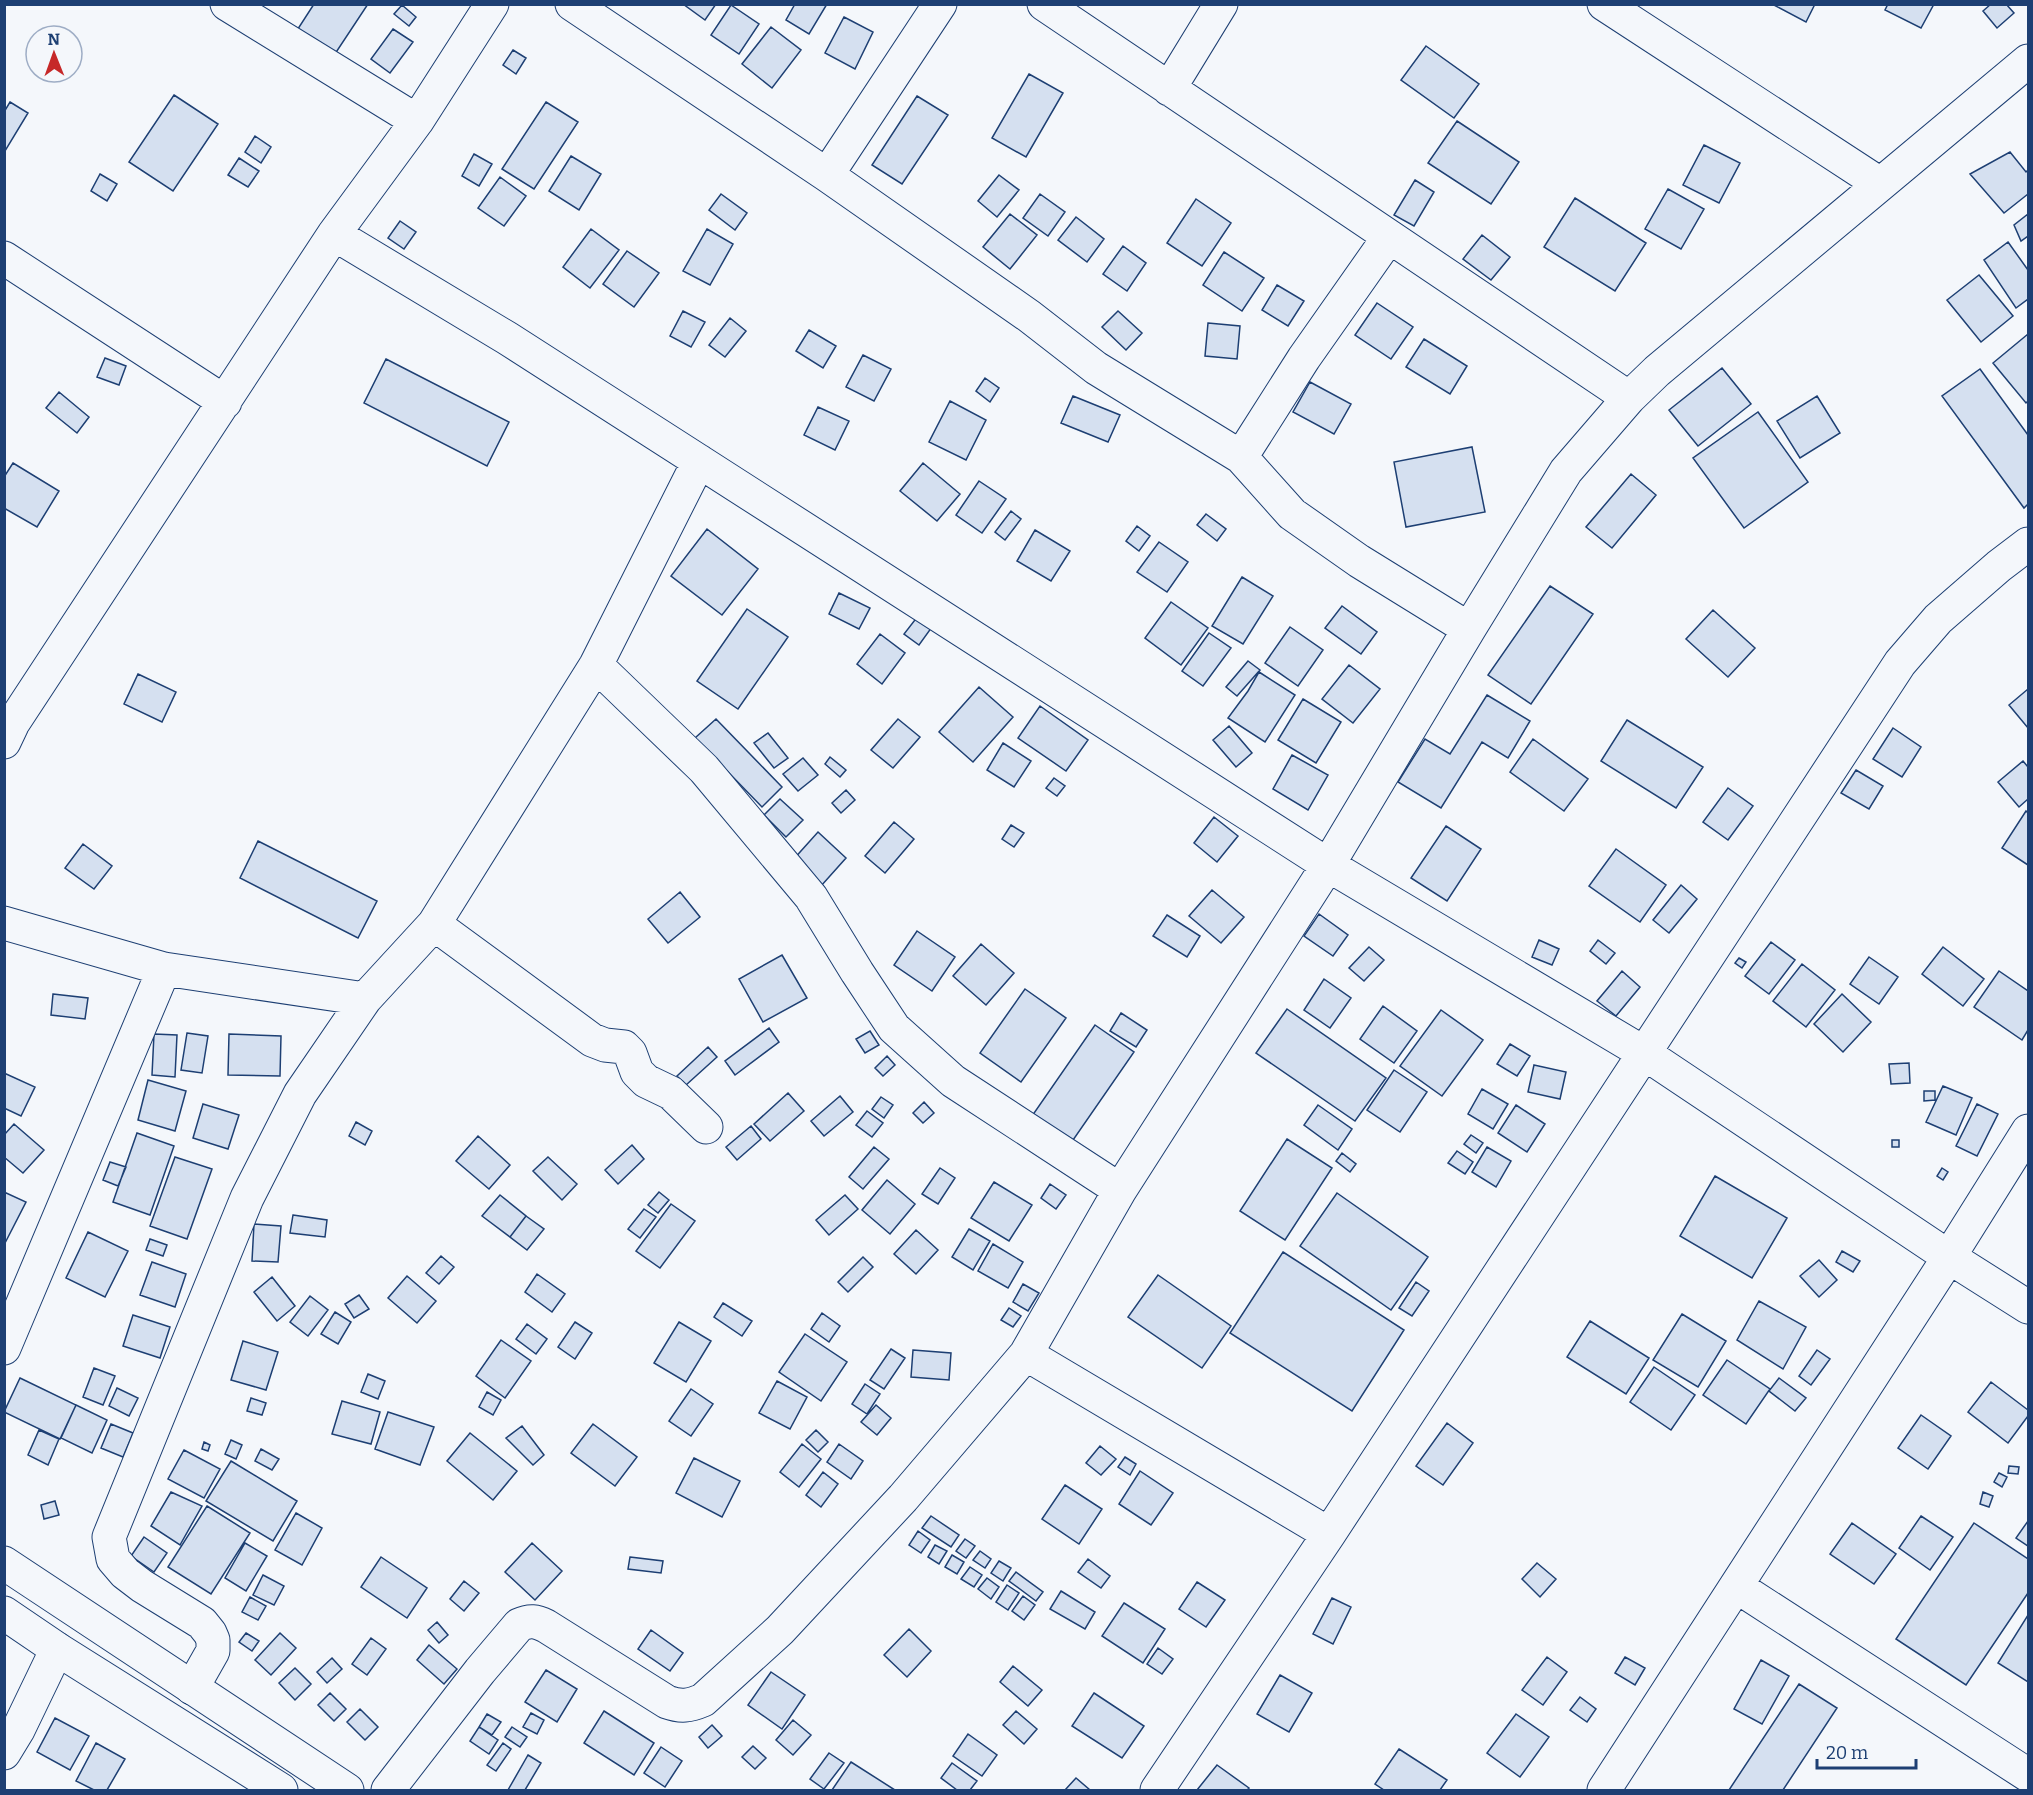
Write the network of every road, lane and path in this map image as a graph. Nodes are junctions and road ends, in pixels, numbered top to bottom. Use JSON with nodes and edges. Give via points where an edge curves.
{"nodes":[{"id":1,"x":227,"y":4,"type":"edge"},
{"id":2,"x":492,"y":4,"type":"edge"},
{"id":3,"x":572,"y":4,"type":"edge"},
{"id":4,"x":940,"y":4,"type":"edge"},
{"id":5,"x":1044,"y":4,"type":"edge"},
{"id":6,"x":1221,"y":4,"type":"edge"},
{"id":7,"x":1604,"y":4,"type":"edge"},
{"id":8,"x":2028,"y":62,"type":"edge"},
{"id":9,"x":1169,"y":89,"type":"junction"},
{"id":10,"x":417,"y":122,"type":"junction"},
{"id":11,"x":827,"y":175,"type":"junction"},
{"id":12,"x":1880,"y":184,"type":"junction"},
{"id":13,"x":334,"y":234,"type":"junction"},
{"id":14,"x":1389,"y":237,"type":"junction"},
{"id":15,"x":4,"y":258,"type":"edge"},
{"id":16,"x":1629,"y":398,"type":"junction"},
{"id":17,"x":225,"y":402,"type":"junction"},
{"id":18,"x":1241,"y":457,"type":"junction"},
{"id":19,"x":699,"y":461,"type":"junction"},
{"id":20,"x":2028,"y":544,"type":"edge"},
{"id":21,"x":1469,"y":629,"type":"junction"},
{"id":22,"x":596,"y":665,"type":"junction"},
{"id":23,"x":7,"y":727,"type":"edge"},
{"id":24,"x":1328,"y":865,"type":"junction"},
{"id":25,"x":4,"y":923,"type":"edge"},
{"id":26,"x":434,"y":924,"type":"junction"},
{"id":27,"x":164,"y":969,"type":"junction"},
{"id":28,"x":364,"y":999,"type":"junction"},
{"id":29,"x":1644,"y":1053,"type":"junction"},
{"id":30,"x":706,"y":1127,"type":"dead end"},
{"id":31,"x":2028,"y":1131,"type":"edge"},
{"id":32,"x":1120,"y":1190,"type":"junction"},
{"id":33,"x":1949,"y":1257,"type":"junction"},
{"id":34,"x":2028,"y":1307,"type":"edge"},
{"id":35,"x":4,"y":1348,"type":"edge"},
{"id":36,"x":1026,"y":1354,"type":"junction"},
{"id":37,"x":1329,"y":1534,"type":"junction"},
{"id":38,"x":4,"y":1563,"type":"edge"},
{"id":39,"x":1736,"y":1586,"type":"junction"},
{"id":40,"x":4,"y":1613,"type":"edge"},
{"id":41,"x":57,"y":1649,"type":"junction"},
{"id":42,"x":192,"y":1688,"type":"junction"},
{"id":43,"x":4,"y":1753,"type":"edge"},
{"id":44,"x":307,"y":1765,"type":"junction"},
{"id":45,"x":2028,"y":1775,"type":"edge"},
{"id":46,"x":282,"y":1791,"type":"edge"},
{"id":47,"x":347,"y":1791,"type":"edge"},
{"id":48,"x":388,"y":1791,"type":"edge"},
{"id":49,"x":1157,"y":1791,"type":"edge"},
{"id":50,"x":1604,"y":1791,"type":"edge"}],
"edges":[{"from":1,"to":10,"type":"street"},
{"from":2,"to":10,"type":"street"},
{"from":3,"to":11,"type":"street"},
{"from":4,"to":11,"type":"street"},
{"from":5,"to":9,"type":"street"},
{"from":6,"to":9,"type":"street"},
{"from":7,"to":12,"type":"street"},
{"from":8,"to":12,"type":"street"},
{"from":9,"to":14,"type":"street"},
{"from":10,"to":13,"type":"street"},
{"from":11,"to":18,"type":"street","via":[[1029,316],[1096,368]]},
{"from":12,"to":16,"type":"street"},
{"from":13,"to":17,"type":"street"},
{"from":13,"to":19,"type":"street","via":[[507,338]]},
{"from":14,"to":16,"type":"street"},
{"from":14,"to":18,"type":"street"},
{"from":15,"to":17,"type":"street"},
{"from":16,"to":21,"type":"street","via":[[1566,471]]},
{"from":17,"to":23,"type":"street"},
{"from":18,"to":21,"type":"street","via":[[1292,514]]},
{"from":19,"to":22,"type":"street"},
{"from":19,"to":24,"type":"street"},
{"from":20,"to":29,"type":"street","via":[[1938,620],[1900,663]]},
{"from":21,"to":24,"type":"street"},
{"from":22,"to":26,"type":"street"},
{"from":22,"to":32,"type":"street","via":[[704,769],[811,897],[894,1028],[953,1081]]},
{"from":24,"to":29,"type":"street"},
{"from":24,"to":32,"type":"street"},
{"from":25,"to":27,"type":"street"},
{"from":26,"to":28,"type":"street"},
{"from":26,"to":30,"type":"street","via":[[592,1040],[624,1047],[641,1077],[671,1093]]},
{"from":27,"to":28,"type":"street"},
{"from":27,"to":35,"type":"street"},
{"from":28,"to":42,"type":"street","via":[[300,1094],[247,1198],[109,1537],[112,1559],[125,1573],[202,1623],[210,1633],[213,1651]]},
{"from":29,"to":33,"type":"street"},
{"from":29,"to":37,"type":"street"},
{"from":31,"to":33,"type":"street"},
{"from":32,"to":36,"type":"street"},
{"from":33,"to":34,"type":"street"},
{"from":33,"to":39,"type":"street"},
{"from":36,"to":37,"type":"street"},
{"from":36,"to":48,"type":"street","via":[[903,1497],[780,1630],[703,1700],[679,1706],[667,1702],[546,1626],[527,1622],[519,1625],[480,1671]]},
{"from":37,"to":49,"type":"street"},
{"from":38,"to":42,"type":"street"},
{"from":39,"to":45,"type":"street"},
{"from":39,"to":50,"type":"street"},
{"from":40,"to":41,"type":"street"},
{"from":41,"to":43,"type":"street"},
{"from":41,"to":46,"type":"street"},
{"from":42,"to":44,"type":"street"},
{"from":44,"to":46,"type":"street"},
{"from":44,"to":47,"type":"street"}]}
